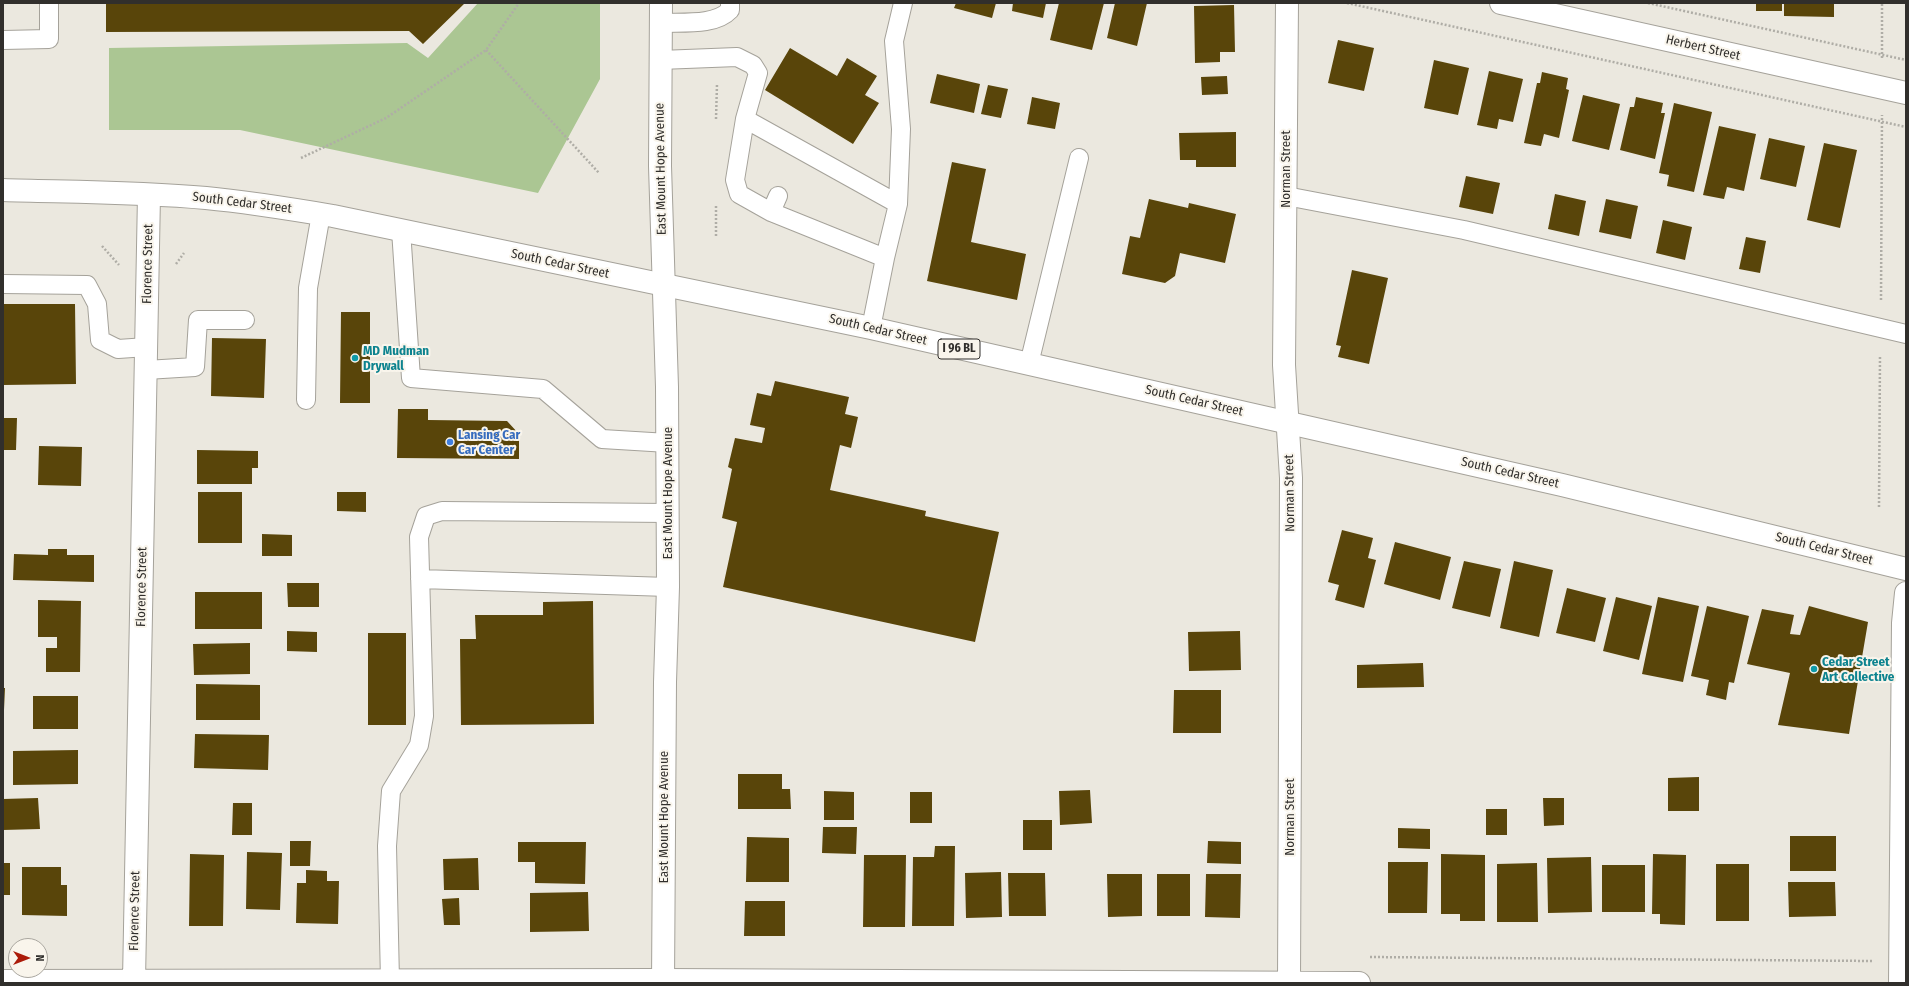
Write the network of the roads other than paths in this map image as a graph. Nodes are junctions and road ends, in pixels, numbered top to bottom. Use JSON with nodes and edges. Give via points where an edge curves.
{"nodes":[{"id":1,"x":49,"y":3,"type":"edge"},
{"id":2,"x":730,"y":3,"type":"edge"},
{"id":3,"x":903,"y":3,"type":"edge"},
{"id":4,"x":1288,"y":3,"type":"edge"},
{"id":5,"x":1501,"y":3,"type":"edge"},
{"id":6,"x":661,"y":13,"type":"edge"},
{"id":7,"x":3,"y":40,"type":"edge"},
{"id":8,"x":660,"y":60,"type":"junction"},
{"id":9,"x":1906,"y":93,"type":"edge"},
{"id":10,"x":745,"y":119,"type":"junction"},
{"id":11,"x":1079,"y":158,"type":"dead end"},
{"id":12,"x":3,"y":190,"type":"edge"},
{"id":13,"x":149,"y":195,"type":"junction"},
{"id":14,"x":778,"y":196,"type":"dead end"},
{"id":15,"x":1286,"y":196,"type":"junction"},
{"id":16,"x":898,"y":204,"type":"junction"},
{"id":17,"x":771,"y":212,"type":"junction"},
{"id":18,"x":322,"y":214,"type":"junction"},
{"id":19,"x":401,"y":230,"type":"junction"},
{"id":20,"x":885,"y":258,"type":"junction"},
{"id":21,"x":3,"y":284,"type":"edge"},
{"id":22,"x":663,"y":285,"type":"junction"},
{"id":23,"x":245,"y":320,"type":"dead end"},
{"id":24,"x":871,"y":328,"type":"junction"},
{"id":25,"x":1906,"y":334,"type":"edge"},
{"id":26,"x":147,"y":348,"type":"junction"},
{"id":27,"x":1030,"y":364,"type":"junction"},
{"id":28,"x":146,"y":370,"type":"junction"},
{"id":29,"x":306,"y":400,"type":"dead end"},
{"id":30,"x":1288,"y":422,"type":"junction"},
{"id":31,"x":668,"y":443,"type":"junction"},
{"id":32,"x":668,"y":513,"type":"junction"},
{"id":33,"x":1906,"y":569,"type":"edge"},
{"id":34,"x":420,"y":579,"type":"junction"},
{"id":35,"x":668,"y":587,"type":"junction"},
{"id":36,"x":1906,"y":593,"type":"edge"},
{"id":37,"x":134,"y":980,"type":"junction"},
{"id":38,"x":3,"y":981,"type":"edge"},
{"id":39,"x":390,"y":981,"type":"junction"},
{"id":40,"x":663,"y":981,"type":"edge"},
{"id":41,"x":1005,"y":982,"type":"edge"},
{"id":42,"x":1289,"y":983,"type":"edge"},
{"id":43,"x":1359,"y":983,"type":"edge"},
{"id":44,"x":1900,"y":983,"type":"edge"}],
"edges":[{"from":1,"to":7,"type":"lane","via":[[49,39]]},
{"from":2,"to":6,"type":"lane","via":[[730,10],[725,16],[709,20]]},
{"from":3,"to":16,"type":"lane","via":[[894,41],[902,129]]},
{"from":4,"to":15,"type":"street","name":"Norman Street"},
{"from":5,"to":9,"type":"street","name":"Herbert Street"},
{"from":6,"to":8,"type":"street","name":"East Mount Hope Avenue"},
{"from":8,"to":10,"type":"lane","via":[[737,57],[754,65],[758,74]]},
{"from":8,"to":22,"type":"street","name":"East Mount Hope Avenue"},
{"from":10,"to":16,"type":"lane","via":[[795,155]]},
{"from":10,"to":17,"type":"lane","via":[[735,180],[740,194]]},
{"from":11,"to":27,"type":"lane"},
{"from":12,"to":13,"type":"street","name":"South Cedar Street","number":"I 96 BL"},
{"from":13,"to":18,"type":"street","name":"South Cedar Street","number":"I 96 BL","via":[[207,198]]},
{"from":13,"to":26,"type":"street","name":"Florence Street"},
{"from":14,"to":17,"type":"lane"},
{"from":15,"to":25,"type":"lane","via":[[1464,230]]},
{"from":15,"to":30,"type":"street","name":"Norman Street","via":[[1284,365]]},
{"from":16,"to":20,"type":"lane"},
{"from":17,"to":20,"type":"lane","via":[[808,220]]},
{"from":18,"to":19,"type":"street","name":"South Cedar Street","number":"I 96 BL"},
{"from":18,"to":29,"type":"lane","via":[[308,288]]},
{"from":19,"to":22,"type":"street","name":"South Cedar Street","number":"I 96 BL"},
{"from":19,"to":31,"type":"lane","via":[[411,378],[543,389],[602,439]]},
{"from":20,"to":24,"type":"lane"},
{"from":21,"to":26,"type":"lane","via":[[86,285],[97,304],[100,340],[118,349]]},
{"from":22,"to":24,"type":"street","name":"South Cedar Street","number":"I 96 BL"},
{"from":22,"to":31,"type":"street","name":"East Mount Hope Avenue"},
{"from":23,"to":28,"type":"lane","via":[[198,320],[195,367]]},
{"from":24,"to":27,"type":"street","name":"South Cedar Street","number":"I 96 BL"},
{"from":26,"to":28,"type":"street","name":"Florence Street"},
{"from":27,"to":30,"type":"street","name":"South Cedar Street","number":"I 96 BL"},
{"from":28,"to":37,"type":"street","name":"Florence Street"},
{"from":30,"to":33,"type":"street","name":"South Cedar Street","number":"I 96 BL","via":[[1562,485]]},
{"from":30,"to":42,"type":"street","name":"Norman Street","via":[[1291,478]]},
{"from":31,"to":32,"type":"street","name":"East Mount Hope Avenue"},
{"from":32,"to":34,"type":"lane","via":[[442,511],[426,516],[419,537]]},
{"from":32,"to":35,"type":"street","name":"East Mount Hope Avenue"},
{"from":34,"to":35,"type":"lane"},
{"from":34,"to":39,"type":"lane","via":[[424,716],[419,745],[391,791],[387,846]]},
{"from":35,"to":40,"type":"street","name":"East Mount Hope Avenue"},
{"from":36,"to":44,"type":"street","via":[[1903,623]]},
{"from":37,"to":38,"type":"street"},
{"from":37,"to":39,"type":"street"},
{"from":39,"to":40,"type":"street"},
{"from":40,"to":41,"type":"street"},
{"from":41,"to":42,"type":"street"},
{"from":42,"to":43,"type":"street"}]}
